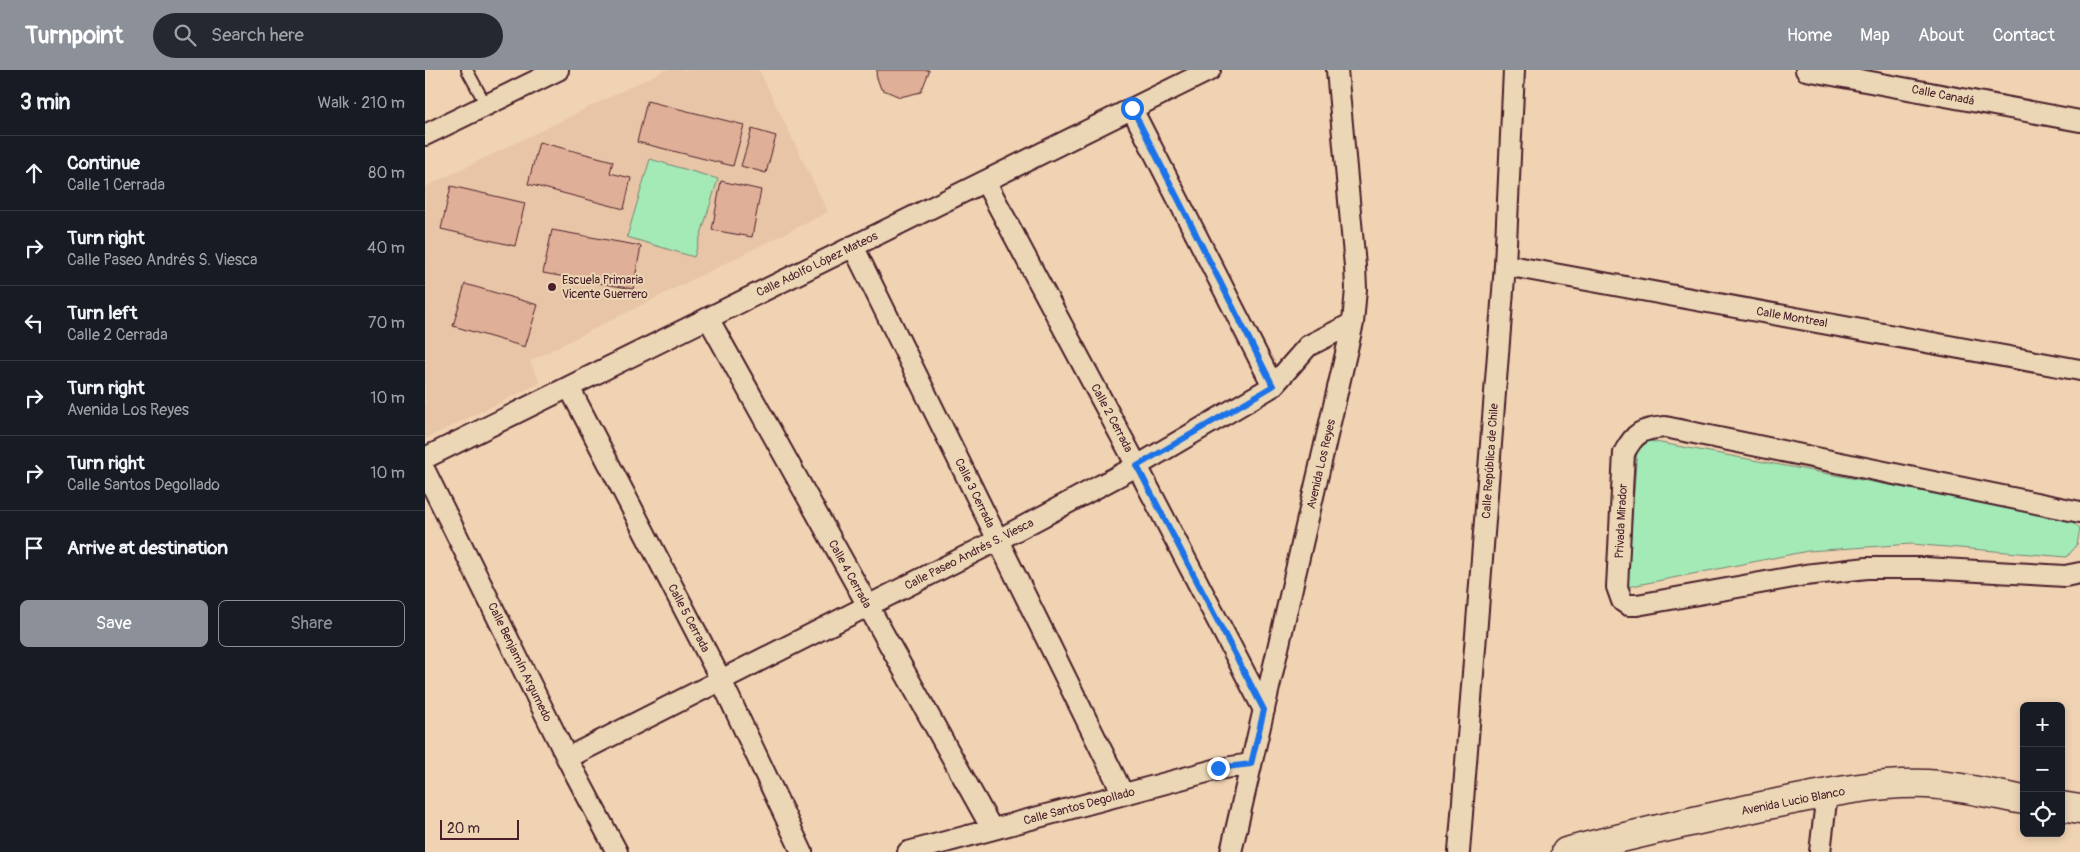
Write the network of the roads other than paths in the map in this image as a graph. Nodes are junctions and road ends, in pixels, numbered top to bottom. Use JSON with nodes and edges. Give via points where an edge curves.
{"nodes":[{"id":1,"x":467,"y":70,"type":"edge"},
{"id":2,"x":558,"y":70,"type":"edge"},
{"id":3,"x":1210,"y":70,"type":"edge"},
{"id":4,"x":1337,"y":70,"type":"edge"},
{"id":5,"x":1515,"y":70,"type":"edge"},
{"id":6,"x":1806,"y":70,"type":"edge"},
{"id":7,"x":486,"y":105,"type":"junction"},
{"id":8,"x":1132,"y":108,"type":"junction"},
{"id":9,"x":2080,"y":121,"type":"edge"},
{"id":10,"x":425,"y":134,"type":"edge"},
{"id":11,"x":985,"y":181,"type":"junction"},
{"id":12,"x":853,"y":246,"type":"junction"},
{"id":13,"x":1505,"y":265,"type":"junction"},
{"id":14,"x":708,"y":318,"type":"junction"},
{"id":15,"x":1353,"y":324,"type":"junction"},
{"id":16,"x":2080,"y":370,"type":"edge"},
{"id":17,"x":1273,"y":386,"type":"junction"},
{"id":18,"x":569,"y":387,"type":"junction"},
{"id":19,"x":425,"y":458,"type":"edge"},
{"id":20,"x":1137,"y":466,"type":"junction"},
{"id":21,"x":425,"y":471,"type":"edge"},
{"id":22,"x":2080,"y":512,"type":"edge"},
{"id":23,"x":998,"y":540,"type":"junction"},
{"id":24,"x":2080,"y":573,"type":"edge"},
{"id":25,"x":867,"y":606,"type":"junction"},
{"id":26,"x":721,"y":680,"type":"junction"},
{"id":27,"x":1264,"y":710,"type":"junction"},
{"id":28,"x":567,"y":758,"type":"junction"},
{"id":29,"x":1251,"y":764,"type":"junction"},
{"id":30,"x":1827,"y":793,"type":"junction"},
{"id":31,"x":1123,"y":794,"type":"junction"},
{"id":32,"x":2020,"y":799,"type":"edge"},
{"id":33,"x":2065,"y":807,"type":"edge"},
{"id":34,"x":2080,"y":809,"type":"edge"},
{"id":35,"x":992,"y":829,"type":"junction"},
{"id":36,"x":1635,"y":842,"type":"edge"},
{"id":37,"x":617,"y":852,"type":"edge"},
{"id":38,"x":802,"y":852,"type":"edge"},
{"id":39,"x":908,"y":852,"type":"edge"},
{"id":40,"x":1231,"y":852,"type":"edge"},
{"id":41,"x":1459,"y":852,"type":"edge"},
{"id":42,"x":1566,"y":852,"type":"edge"},
{"id":43,"x":1821,"y":852,"type":"edge"}],
"edges":[{"from":1,"to":7,"type":"lane"},
{"from":2,"to":7,"type":"street"},
{"from":3,"to":8,"type":"street","name":"Calle Adolfo López Mateos"},
{"from":4,"to":15,"type":"street","name":"Avenida Los Reyes","via":[[1355,266]]},
{"from":5,"to":13,"type":"street","name":"Calle República de Chile"},
{"from":6,"to":9,"type":"street","name":"Calle Canadá"},
{"from":7,"to":10,"type":"street"},
{"from":8,"to":11,"type":"street","name":"Calle Adolfo López Mateos"},
{"from":8,"to":17,"type":"street"},
{"from":11,"to":12,"type":"street","name":"Calle Adolfo López Mateos"},
{"from":11,"to":20,"type":"street","name":"Calle 2 Cerrada"},
{"from":12,"to":14,"type":"street","name":"Calle Adolfo López Mateos"},
{"from":12,"to":23,"type":"street","name":"Calle 3 Cerrada"},
{"from":13,"to":16,"type":"street","name":"Calle Montreal"},
{"from":13,"to":41,"type":"street","name":"Calle República de Chile"},
{"from":14,"to":18,"type":"street","name":"Calle Adolfo López Mateos"},
{"from":14,"to":25,"type":"street","name":"Calle 4 Cerrada"},
{"from":15,"to":17,"type":"street","name":"Calle Paseo Andrés S. Viesca","via":[[1308,346]]},
{"from":15,"to":27,"type":"street","name":"Avenida Los Reyes"},
{"from":17,"to":20,"type":"street","name":"Calle Paseo Andrés S. Viesca"},
{"from":18,"to":19,"type":"street","name":"Calle Adolfo López Mateos"},
{"from":18,"to":26,"type":"street","name":"Calle 5 Cerrada"},
{"from":20,"to":23,"type":"street","name":"Calle Paseo Andrés S. Viesca"},
{"from":20,"to":27,"type":"street","name":"Calle 2 Cerrada"},
{"from":21,"to":28,"type":"street","name":"Calle Benjamín Argumedo"},
{"from":22,"to":24,"type":"street","name":"Privada Mirador","via":[[1665,427],[1647,428],[1631,438],[1624,453],[1617,588],[1622,601],[1637,605],[1805,575],[1867,568],[2065,576]]},
{"from":23,"to":25,"type":"street","name":"Calle Paseo Andrés S. Viesca"},
{"from":23,"to":31,"type":"street","name":"Calle 3 Cerrada"},
{"from":25,"to":26,"type":"street","name":"Calle Paseo Andrés S. Viesca"},
{"from":25,"to":35,"type":"street","name":"Calle 4 Cerrada"},
{"from":26,"to":28,"type":"street","name":"Calle Paseo Andrés S. Viesca"},
{"from":26,"to":38,"type":"street","name":"Calle 5 Cerrada"},
{"from":27,"to":29,"type":"street","name":"Avenida Los Reyes"},
{"from":28,"to":37,"type":"street","name":"Calle Benjamín Argumedo"},
{"from":29,"to":31,"type":"street","name":"Calle Santos Degollado","via":[[1218,768]]},
{"from":29,"to":40,"type":"street","name":"Avenida Los Reyes"},
{"from":30,"to":32,"type":"street","name":"Avenida Lucio Blanco","via":[[1925,784],[1961,786]]},
{"from":30,"to":36,"type":"street","name":"Avenida Lucio Blanco"},
{"from":30,"to":43,"type":"street"},
{"from":31,"to":35,"type":"street","name":"Calle Santos Degollado"},
{"from":33,"to":34,"type":"street"},
{"from":35,"to":39,"type":"street","name":"Calle Santos Degollado"},
{"from":36,"to":42,"type":"street","name":"Avenida Lucio Blanco"}]}
